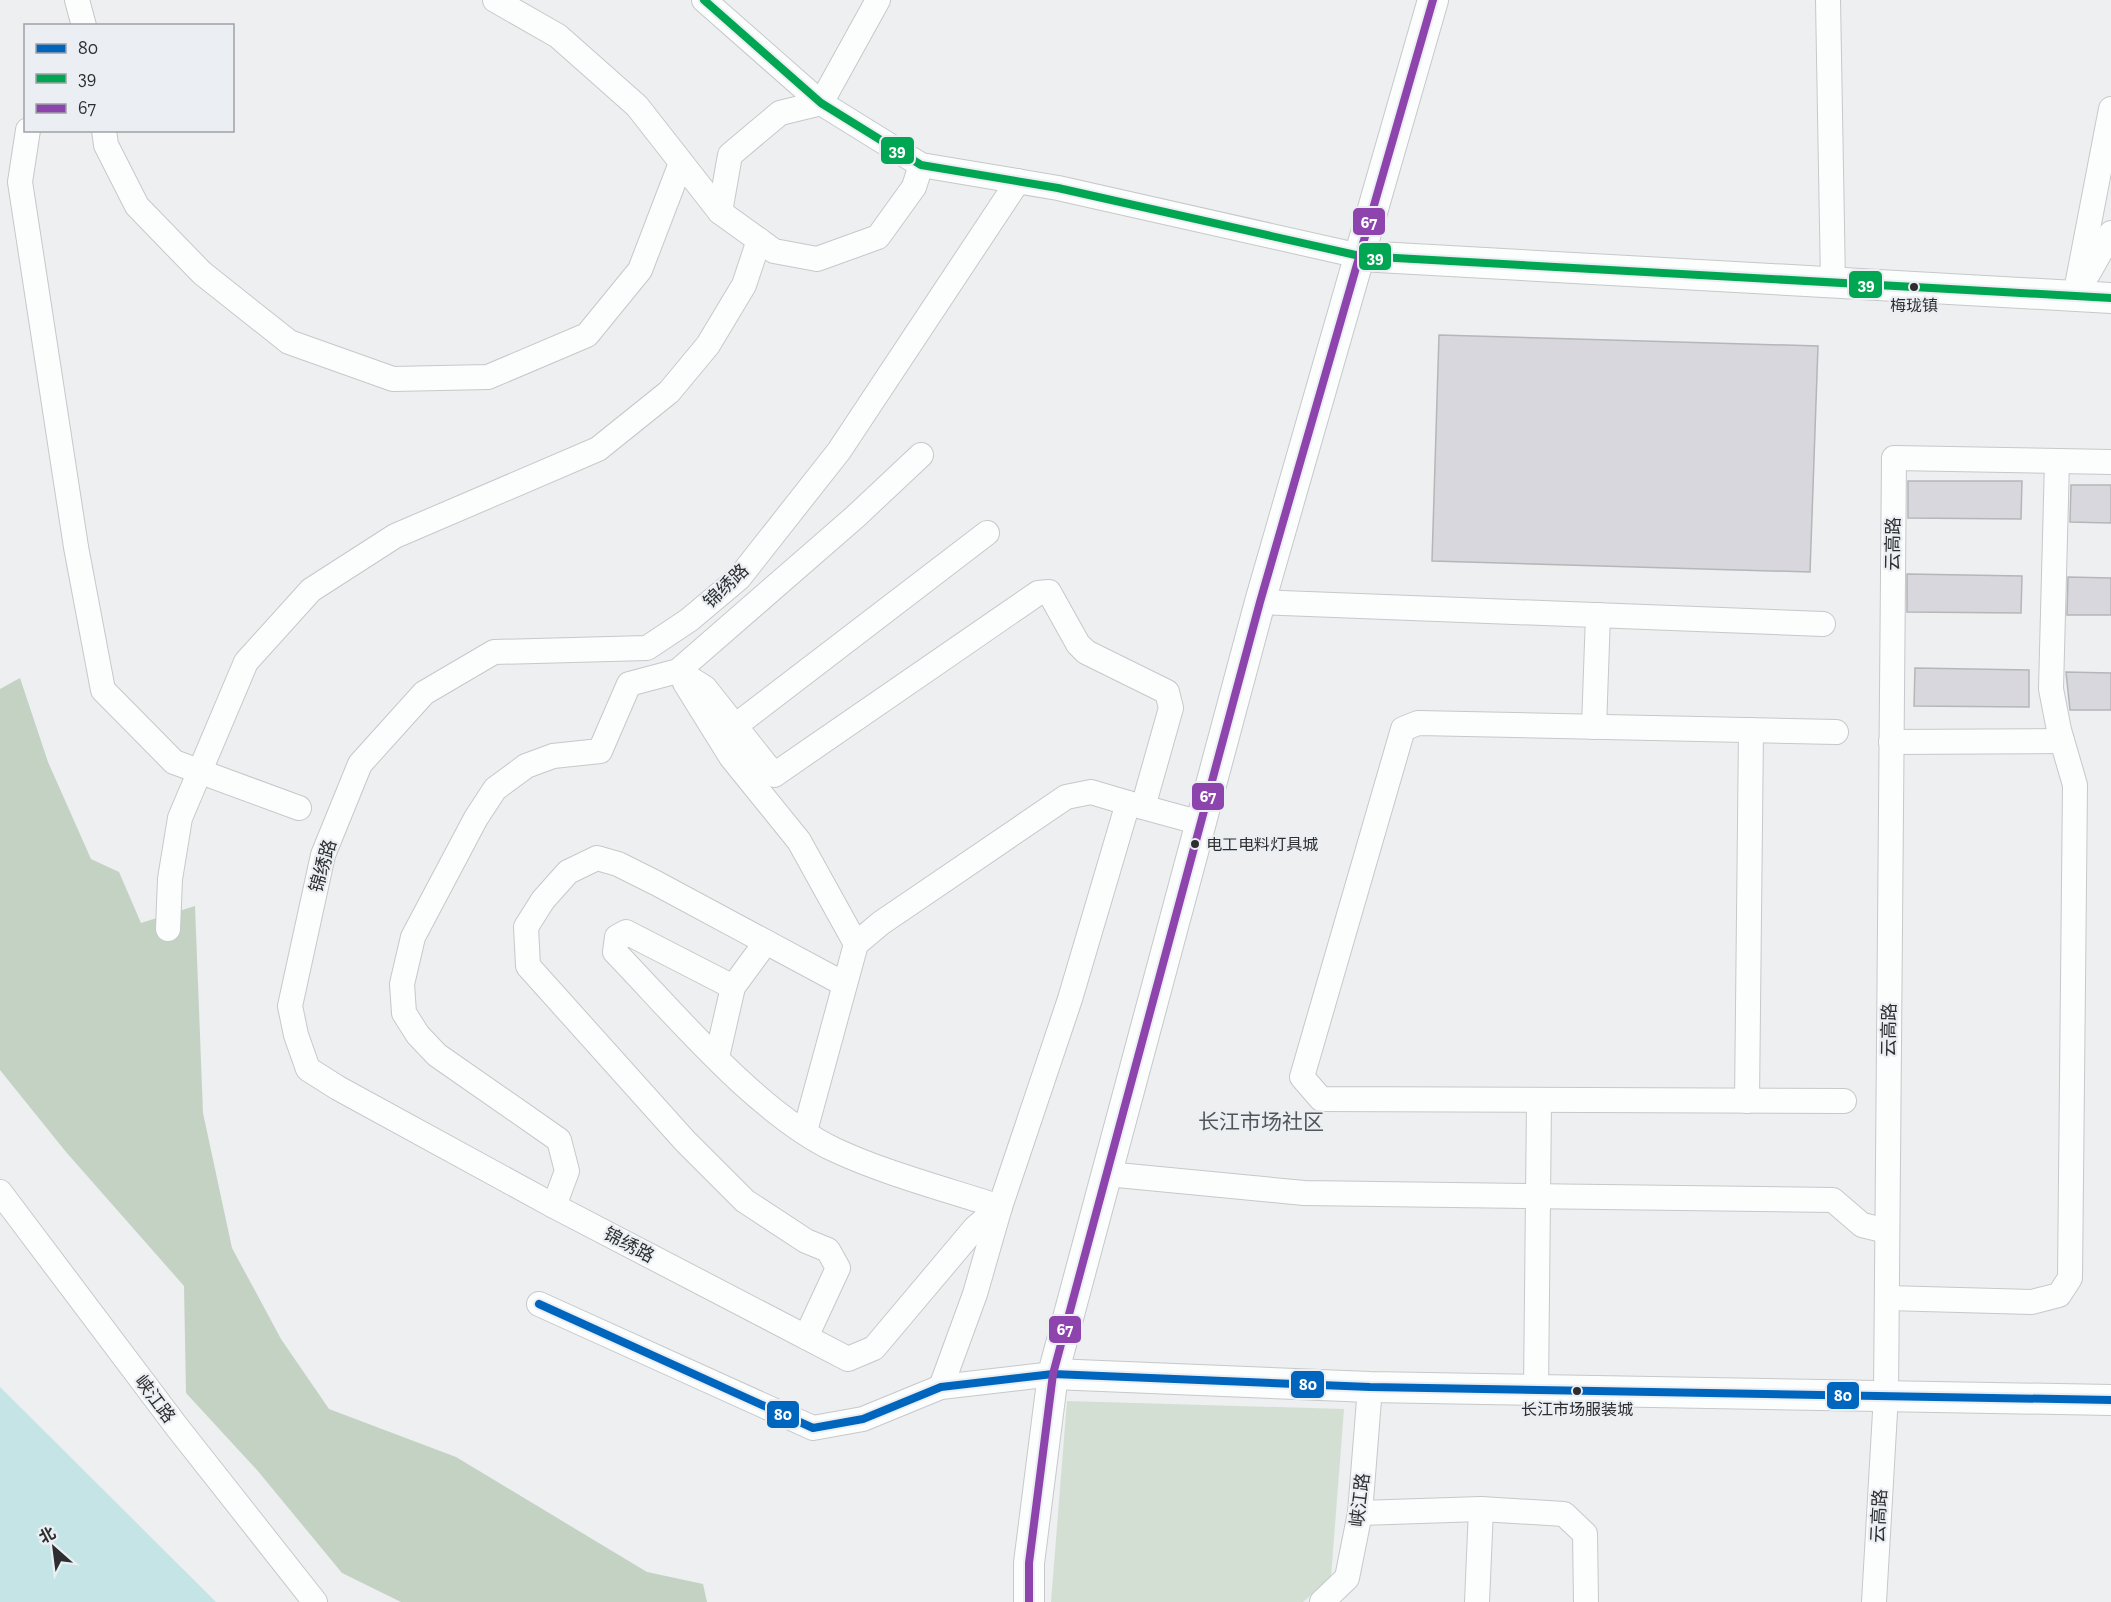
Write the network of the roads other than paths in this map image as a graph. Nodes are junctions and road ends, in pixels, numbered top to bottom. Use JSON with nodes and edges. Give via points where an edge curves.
{"nodes":[{"id":1,"x":77,"y":0,"type":"edge"},
{"id":2,"x":495,"y":0,"type":"edge"},
{"id":3,"x":704,"y":0,"type":"edge"},
{"id":4,"x":878,"y":0,"type":"edge"},
{"id":5,"x":1433,"y":0,"type":"edge"},
{"id":6,"x":1828,"y":0,"type":"edge"},
{"id":7,"x":83,"y":24,"type":"edge"},
{"id":8,"x":821,"y":103,"type":"junction"},
{"id":9,"x":2111,"y":109,"type":"edge"},
{"id":10,"x":28,"y":132,"type":"edge"},
{"id":11,"x":90,"y":132,"type":"edge"},
{"id":12,"x":105,"y":138,"type":"edge"},
{"id":13,"x":681,"y":163,"type":"junction"},
{"id":14,"x":921,"y":165,"type":"junction"},
{"id":15,"x":1018,"y":181,"type":"junction"},
{"id":16,"x":720,"y":212,"type":"junction"},
{"id":17,"x":2111,"y":233,"type":"edge"},
{"id":18,"x":759,"y":240,"type":"junction"},
{"id":19,"x":1360,"y":256,"type":"junction"},
{"id":20,"x":1833,"y":283,"type":"junction"},
{"id":21,"x":2075,"y":296,"type":"junction"},
{"id":22,"x":2111,"y":298,"type":"edge"},
{"id":23,"x":921,"y":455,"type":"dead end"},
{"id":24,"x":2057,"y":461,"type":"junction"},
{"id":25,"x":2111,"y":462,"type":"edge"},
{"id":26,"x":987,"y":533,"type":"dead end"},
{"id":27,"x":760,"y":551,"type":"junction"},
{"id":28,"x":787,"y":575,"type":"junction"},
{"id":29,"x":1260,"y":602,"type":"junction"},
{"id":30,"x":1598,"y":615,"type":"junction"},
{"id":31,"x":1823,"y":624,"type":"dead end"},
{"id":32,"x":648,"y":648,"type":"junction"},
{"id":33,"x":678,"y":671,"type":"junction"},
{"id":34,"x":735,"y":726,"type":"junction"},
{"id":35,"x":1594,"y":727,"type":"junction"},
{"id":36,"x":1751,"y":730,"type":"junction"},
{"id":37,"x":1836,"y":732,"type":"dead end"},
{"id":38,"x":2062,"y":741,"type":"junction"},
{"id":39,"x":1891,"y":742,"type":"junction"},
{"id":40,"x":198,"y":771,"type":"junction"},
{"id":41,"x":1136,"y":805,"type":"junction"},
{"id":42,"x":299,"y":808,"type":"dead end"},
{"id":43,"x":1201,"y":823,"type":"junction"},
{"id":44,"x":168,"y":929,"type":"dead end"},
{"id":45,"x":766,"y":942,"type":"junction"},
{"id":46,"x":856,"y":944,"type":"junction"},
{"id":47,"x":844,"y":984,"type":"junction"},
{"id":48,"x":733,"y":987,"type":"junction"},
{"id":49,"x":717,"y":1057,"type":"junction"},
{"id":50,"x":1747,"y":1101,"type":"junction"},
{"id":51,"x":1844,"y":1101,"type":"dead end"},
{"id":52,"x":1539,"y":1102,"type":"junction"},
{"id":53,"x":806,"y":1131,"type":"junction"},
{"id":54,"x":1107,"y":1174,"type":"junction"},
{"id":55,"x":0,"y":1192,"type":"edge"},
{"id":56,"x":1538,"y":1196,"type":"junction"},
{"id":57,"x":554,"y":1206,"type":"junction"},
{"id":58,"x":1000,"y":1207,"type":"junction"},
{"id":59,"x":1887,"y":1231,"type":"junction"},
{"id":60,"x":1887,"y":1298,"type":"junction"},
{"id":61,"x":539,"y":1304,"type":"dead end"},
{"id":62,"x":806,"y":1337,"type":"junction"},
{"id":63,"x":1053,"y":1374,"type":"junction"},
{"id":64,"x":1370,"y":1387,"type":"junction"},
{"id":65,"x":941,"y":1388,"type":"junction"},
{"id":66,"x":1536,"y":1390,"type":"junction"},
{"id":67,"x":1886,"y":1395,"type":"junction"},
{"id":68,"x":2111,"y":1400,"type":"edge"},
{"id":69,"x":1481,"y":1509,"type":"junction"},
{"id":70,"x":1360,"y":1513,"type":"junction"},
{"id":71,"x":315,"y":1602,"type":"edge"},
{"id":72,"x":1029,"y":1602,"type":"edge"},
{"id":73,"x":1322,"y":1602,"type":"edge"},
{"id":74,"x":1477,"y":1602,"type":"edge"},
{"id":75,"x":1586,"y":1602,"type":"edge"},
{"id":76,"x":1874,"y":1602,"type":"edge"}],
"edges":[{"from":1,"to":7,"type":"street"},
{"from":2,"to":13,"type":"street","via":[[567,44],[637,106]]},
{"from":3,"to":8,"type":"street"},
{"from":4,"to":8,"type":"street"},
{"from":5,"to":19,"type":"main road"},
{"from":6,"to":20,"type":"street"},
{"from":8,"to":14,"type":"street"},
{"from":8,"to":16,"type":"street","via":[[780,114],[730,155]]},
{"from":9,"to":21,"type":"street"},
{"from":10,"to":40,"type":"street","via":[[20,182],[76,547],[103,690],[174,762]]},
{"from":11,"to":12,"type":"street"},
{"from":12,"to":13,"type":"street","via":[[137,207],[202,273],[289,342],[393,379],[488,377],[587,335],[640,270]]},
{"from":13,"to":16,"type":"street"},
{"from":14,"to":15,"type":"street"},
{"from":14,"to":18,"type":"street","via":[[914,187],[878,237],[817,259],[774,251]]},
{"from":15,"to":19,"type":"street"},
{"from":15,"to":27,"type":"street","name":"锦绣路","via":[[839,451]]},
{"from":16,"to":18,"type":"street"},
{"from":17,"to":21,"type":"street"},
{"from":18,"to":40,"type":"street","via":[[744,285],[708,345],[669,392],[598,449],[395,536],[311,590],[246,663]]},
{"from":19,"to":20,"type":"main road"},
{"from":19,"to":29,"type":"main road"},
{"from":20,"to":21,"type":"main road"},
{"from":21,"to":22,"type":"main road"},
{"from":23,"to":28,"type":"street"},
{"from":24,"to":25,"type":"street"},
{"from":24,"to":38,"type":"street","via":[[2050,688]]},
{"from":24,"to":39,"type":"street","name":"云高路","via":[[1894,458]]},
{"from":26,"to":34,"type":"street"},
{"from":27,"to":28,"type":"street"},
{"from":27,"to":32,"type":"street","name":"锦绣路","via":[[739,578]]},
{"from":28,"to":33,"type":"street"},
{"from":29,"to":30,"type":"street"},
{"from":29,"to":43,"type":"main road"},
{"from":30,"to":31,"type":"street"},
{"from":30,"to":35,"type":"street"},
{"from":32,"to":33,"type":"street"},
{"from":32,"to":57,"type":"street","name":"锦绣路","via":[[494,652],[424,693],[360,764],[323,855],[290,1006],[308,1069]]},
{"from":33,"to":34,"type":"street","via":[[705,688]]},
{"from":33,"to":46,"type":"street","via":[[731,757],[799,841]]},
{"from":33,"to":57,"type":"street","via":[[629,684],[600,751],[553,756],[526,766],[495,789],[413,937],[402,984],[404,1013],[437,1055],[559,1140],[567,1171]]},
{"from":34,"to":41,"type":"street","via":[[774,775],[1038,593],[1049,592],[1086,652],[1167,692],[1171,708]]},
{"from":35,"to":36,"type":"street"},
{"from":35,"to":52,"type":"street","via":[[1418,723],[1403,729],[1302,1077],[1321,1099]]},
{"from":36,"to":37,"type":"street"},
{"from":36,"to":50,"type":"street"},
{"from":38,"to":39,"type":"street"},
{"from":38,"to":60,"type":"street","via":[[2075,785],[2070,1278],[2059,1295],[2032,1302]]},
{"from":39,"to":59,"type":"street","name":"云高路"},
{"from":40,"to":42,"type":"street"},
{"from":40,"to":44,"type":"street","via":[[180,818],[170,879]]},
{"from":41,"to":43,"type":"street"},
{"from":41,"to":46,"type":"street","via":[[1091,792],[1066,798]]},
{"from":41,"to":58,"type":"street"},
{"from":43,"to":54,"type":"main road"},
{"from":45,"to":47,"type":"street"},
{"from":45,"to":48,"type":"street"},
{"from":45,"to":62,"type":"street","via":[[618,864],[597,858],[568,872],[526,927],[528,966],[685,1141],[745,1201],[806,1241],[828,1250],[838,1268]]},
{"from":46,"to":47,"type":"street"},
{"from":47,"to":53,"type":"street"},
{"from":48,"to":49,"type":"street"},
{"from":48,"to":49,"type":"street","via":[[626,932],[616,937],[615,952]]},
{"from":49,"to":53,"type":"street","via":[[775,1111]]},
{"from":50,"to":51,"type":"street"},
{"from":50,"to":52,"type":"street"},
{"from":52,"to":56,"type":"street"},
{"from":53,"to":58,"type":"street","via":[[835,1150]]},
{"from":54,"to":56,"type":"street","via":[[1304,1194]]},
{"from":54,"to":63,"type":"main road"},
{"from":55,"to":71,"type":"street","name":"峡江路"},
{"from":56,"to":59,"type":"street","via":[[1833,1200],[1862,1225]]},
{"from":56,"to":66,"type":"street"},
{"from":57,"to":62,"type":"street","name":"锦绣路"},
{"from":58,"to":62,"type":"street","name":"锦绣路","via":[[975,1228],[874,1348],[848,1359]]},
{"from":58,"to":65,"type":"street","via":[[975,1294]]},
{"from":59,"to":60,"type":"street","name":"云高路"},
{"from":60,"to":67,"type":"street","name":"云高路"},
{"from":61,"to":65,"type":"street","via":[[813,1428],[863,1419]]},
{"from":63,"to":64,"type":"main road"},
{"from":63,"to":65,"type":"street"},
{"from":63,"to":72,"type":"main road","via":[[1029,1563]]},
{"from":64,"to":66,"type":"main road"},
{"from":64,"to":70,"type":"street","name":"峡江路"},
{"from":66,"to":67,"type":"main road"},
{"from":67,"to":68,"type":"main road"},
{"from":67,"to":76,"type":"street","name":"云高路"},
{"from":69,"to":70,"type":"street"},
{"from":69,"to":74,"type":"street"},
{"from":69,"to":75,"type":"street","via":[[1564,1514],[1585,1534]]},
{"from":70,"to":73,"type":"street","name":"峡江路","via":[[1347,1578]]}]}
